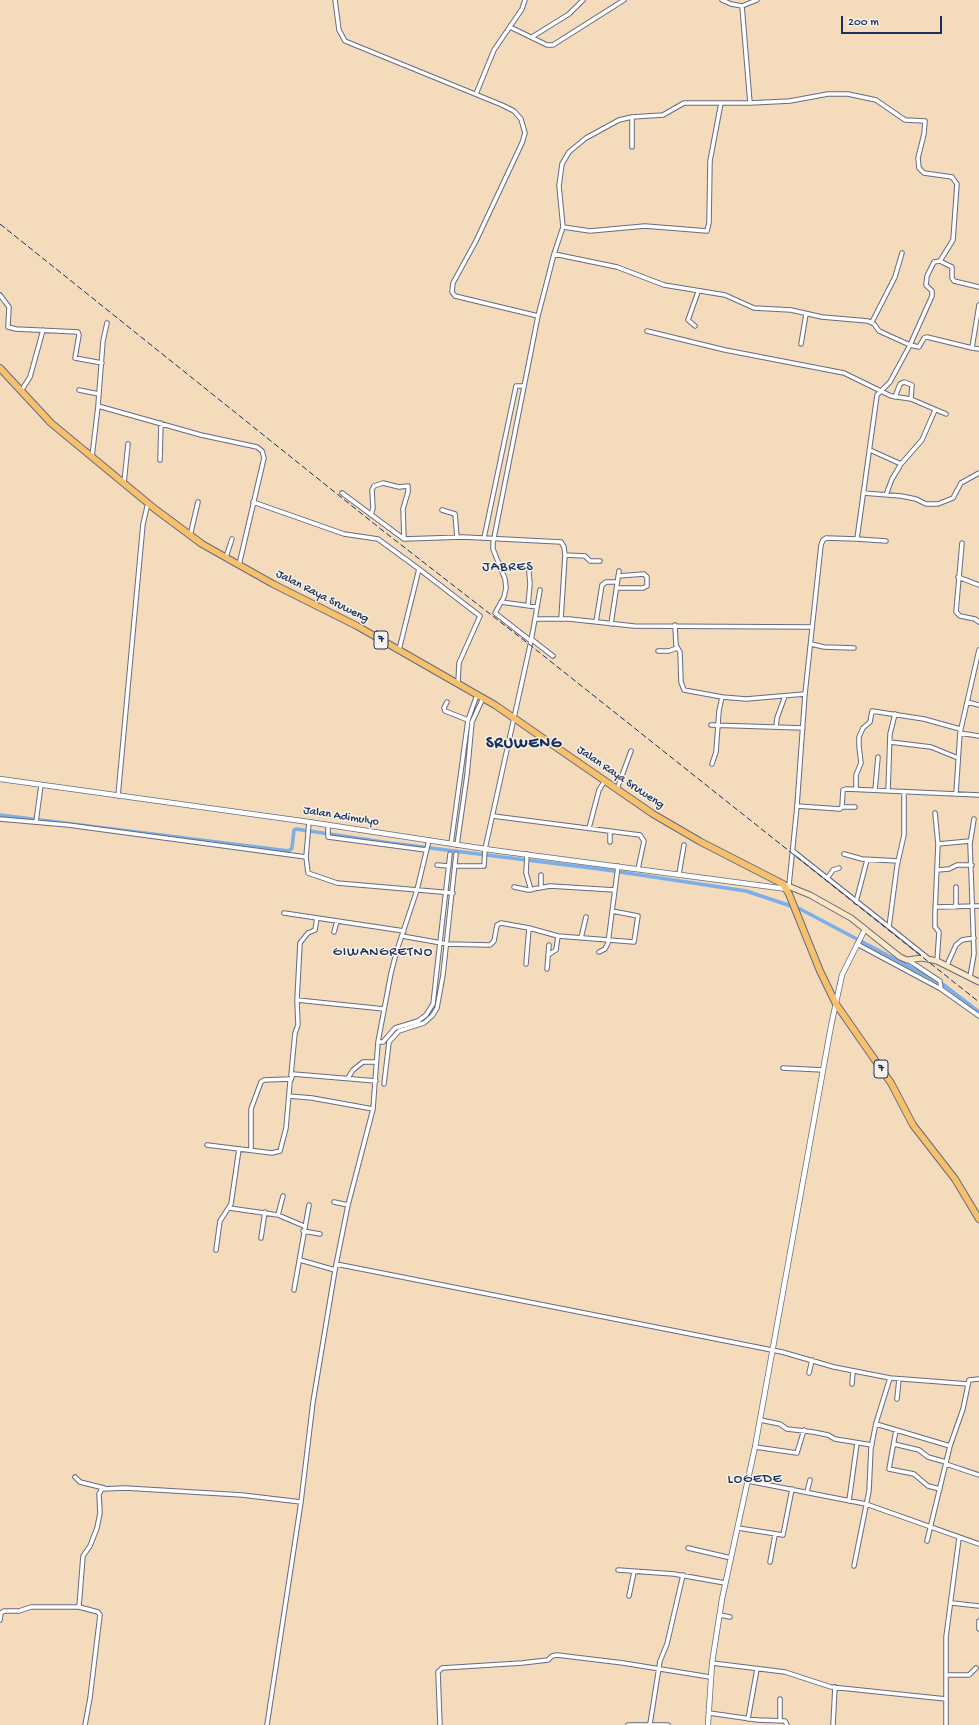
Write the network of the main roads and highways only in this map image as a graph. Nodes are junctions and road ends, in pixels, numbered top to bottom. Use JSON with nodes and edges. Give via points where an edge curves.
{"nodes":[{"id":1,"x":0,"y":368,"type":"edge"},
{"id":2,"x":786,"y":886,"type":"junction"},
{"id":3,"x":979,"y":982,"type":"edge"},
{"id":4,"x":979,"y":1219,"type":"edge"}],
"edges":[{"from":1,"to":2,"type":"highway","name":"Jalan Raya Sruweng","number":"7","via":[[51,424],[190,536],[480,697],[513,717],[604,782],[690,836]]},
{"from":2,"to":3,"type":"main road","via":[[830,906],[907,960],[922,958],[937,961]]},
{"from":2,"to":4,"type":"highway","number":"7","via":[[836,1004],[891,1083],[913,1125],[955,1179]]}]}
